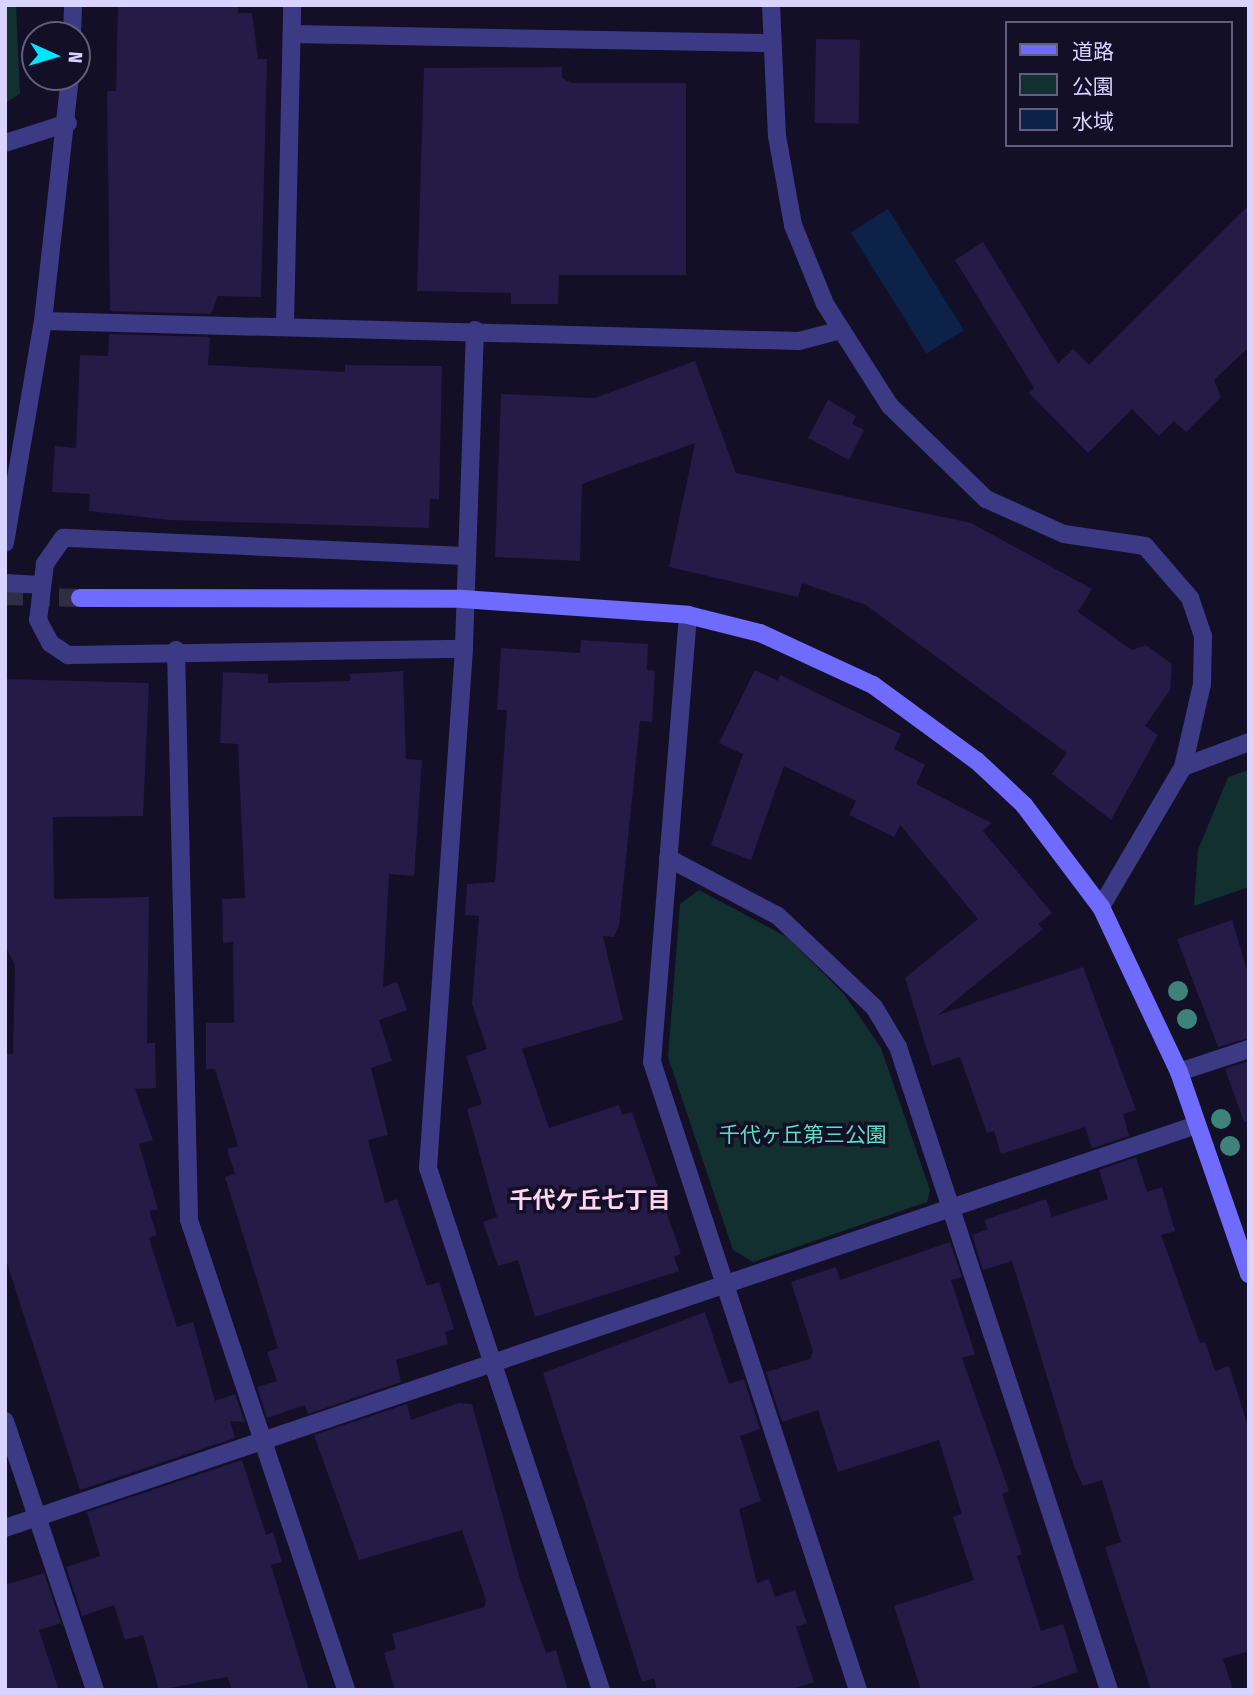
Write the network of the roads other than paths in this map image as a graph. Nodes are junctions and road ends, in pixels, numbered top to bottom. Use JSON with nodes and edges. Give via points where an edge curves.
{"nodes":[{"id":1,"x":292,"y":5,"type":"edge"},
{"id":2,"x":771,"y":5,"type":"edge"},
{"id":3,"x":292,"y":34,"type":"junction"},
{"id":4,"x":771,"y":43,"type":"junction"},
{"id":5,"x":69,"y":91,"type":"edge"},
{"id":6,"x":68,"y":123,"type":"junction"},
{"id":7,"x":5,"y":143,"type":"edge"},
{"id":8,"x":43,"y":321,"type":"junction"},
{"id":9,"x":285,"y":324,"type":"junction"},
{"id":10,"x":475,"y":330,"type":"junction"},
{"id":11,"x":841,"y":330,"type":"junction"},
{"id":12,"x":5,"y":543,"type":"edge"},
{"id":13,"x":464,"y":556,"type":"junction"},
{"id":14,"x":5,"y":583,"type":"edge"},
{"id":15,"x":41,"y":585,"type":"junction"},
{"id":16,"x":80,"y":598,"type":"tunnel mouth"},
{"id":17,"x":462,"y":599,"type":"junction"},
{"id":18,"x":688,"y":615,"type":"junction"},
{"id":19,"x":464,"y":649,"type":"junction"},
{"id":20,"x":176,"y":650,"type":"junction"},
{"id":21,"x":1249,"y":742,"type":"edge"},
{"id":22,"x":1183,"y":766,"type":"junction"},
{"id":23,"x":668,"y":858,"type":"junction"},
{"id":24,"x":1101,"y":907,"type":"junction"},
{"id":25,"x":1249,"y":1049,"type":"edge"},
{"id":26,"x":1179,"y":1072,"type":"junction"},
{"id":27,"x":1196,"y":1125,"type":"junction"},
{"id":28,"x":953,"y":1208,"type":"junction"},
{"id":29,"x":1249,"y":1274,"type":"edge"},
{"id":30,"x":724,"y":1285,"type":"junction"},
{"id":31,"x":492,"y":1363,"type":"junction"},
{"id":32,"x":5,"y":1421,"type":"edge"},
{"id":33,"x":263,"y":1441,"type":"junction"},
{"id":34,"x":37,"y":1517,"type":"junction"},
{"id":35,"x":5,"y":1528,"type":"edge"},
{"id":36,"x":95,"y":1690,"type":"edge"},
{"id":37,"x":346,"y":1690,"type":"edge"},
{"id":38,"x":601,"y":1690,"type":"edge"},
{"id":39,"x":858,"y":1690,"type":"edge"},
{"id":40,"x":1109,"y":1690,"type":"edge"}],
"edges":[{"from":1,"to":3,"type":"street"},
{"from":2,"to":4,"type":"street"},
{"from":3,"to":4,"type":"street"},
{"from":3,"to":9,"type":"street"},
{"from":4,"to":11,"type":"street","via":[[793,225]]},
{"from":5,"to":6,"type":"street"},
{"from":6,"to":7,"type":"street"},
{"from":6,"to":8,"type":"street"},
{"from":8,"to":9,"type":"street"},
{"from":8,"to":12,"type":"street"},
{"from":9,"to":10,"type":"street"},
{"from":10,"to":11,"type":"street","via":[[799,341]]},
{"from":10,"to":13,"type":"street"},
{"from":11,"to":22,"type":"street","via":[[890,406],[986,499],[1064,534],[1145,546],[1190,598],[1203,636],[1202,684]]},
{"from":13,"to":15,"type":"street","via":[[63,538],[51,547]]},
{"from":13,"to":17,"type":"street"},
{"from":14,"to":15,"type":"street"},
{"from":15,"to":20,"type":"street","via":[[37,620],[50,643],[68,656]]},
{"from":16,"to":17,"type":"street"},
{"from":17,"to":18,"type":"street"},
{"from":17,"to":19,"type":"street"},
{"from":18,"to":23,"type":"street"},
{"from":18,"to":24,"type":"street","via":[[817,657],[928,722],[1024,805]]},
{"from":19,"to":20,"type":"street"},
{"from":19,"to":31,"type":"street","via":[[428,1168]]},
{"from":20,"to":33,"type":"street","via":[[189,1220]]},
{"from":21,"to":22,"type":"street"},
{"from":22,"to":24,"type":"street"},
{"from":23,"to":28,"type":"street","via":[[778,916],[874,1007],[898,1046]]},
{"from":23,"to":30,"type":"street","via":[[652,1062]]},
{"from":24,"to":26,"type":"street"},
{"from":25,"to":26,"type":"street"},
{"from":26,"to":27,"type":"street"},
{"from":27,"to":28,"type":"street"},
{"from":27,"to":29,"type":"street"},
{"from":28,"to":30,"type":"street"},
{"from":28,"to":40,"type":"street"},
{"from":30,"to":31,"type":"street"},
{"from":30,"to":39,"type":"street"},
{"from":31,"to":33,"type":"street"},
{"from":31,"to":38,"type":"street"},
{"from":32,"to":34,"type":"street"},
{"from":33,"to":34,"type":"street"},
{"from":33,"to":37,"type":"street"},
{"from":34,"to":35,"type":"street"},
{"from":34,"to":36,"type":"street"}]}
